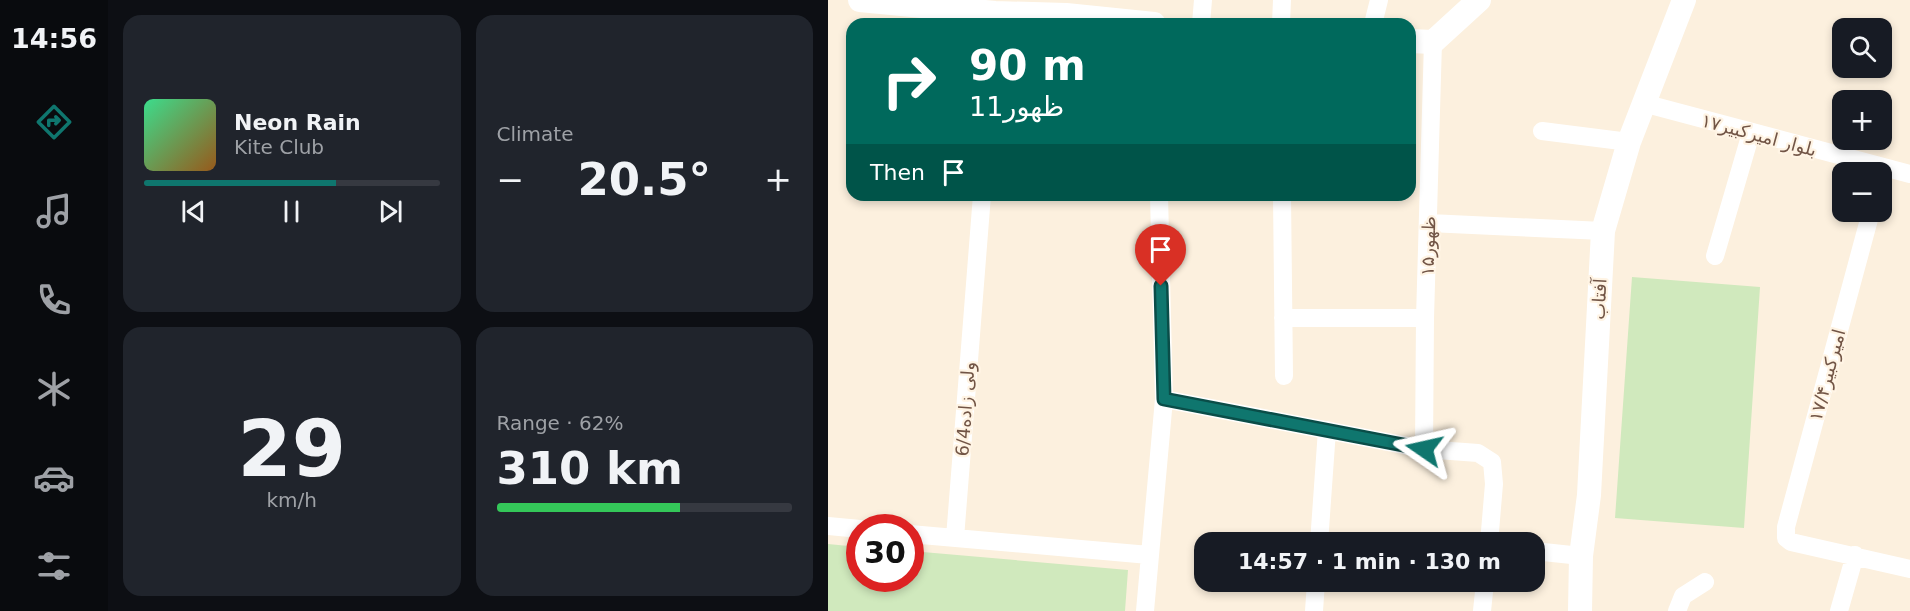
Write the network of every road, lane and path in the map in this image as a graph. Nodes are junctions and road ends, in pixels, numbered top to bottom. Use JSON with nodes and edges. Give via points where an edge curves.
{"nodes":[{"id":1,"x":860,"y":0,"type":"edge"},
{"id":2,"x":1203,"y":0,"type":"edge"},
{"id":3,"x":1282,"y":0,"type":"edge"},
{"id":4,"x":1379,"y":0,"type":"edge"},
{"id":5,"x":1479,"y":0,"type":"edge"},
{"id":6,"x":1684,"y":0,"type":"edge"},
{"id":7,"x":901,"y":2,"type":"edge"},
{"id":8,"x":1067,"y":8,"type":"edge"},
{"id":9,"x":1121,"y":18,"type":"edge"},
{"id":10,"x":1202,"y":18,"type":"edge"},
{"id":11,"x":1281,"y":18,"type":"edge"},
{"id":12,"x":1374,"y":18,"type":"edge"},
{"id":13,"x":1421,"y":42,"type":"edge"},
{"id":14,"x":1643,"y":103,"type":"junction"},
{"id":15,"x":1542,"y":131,"type":"dead end"},
{"id":16,"x":1752,"y":133,"type":"junction"},
{"id":17,"x":1629,"y":142,"type":"junction"},
{"id":18,"x":1851,"y":162,"type":"edge"},
{"id":19,"x":1892,"y":172,"type":"edge"},
{"id":20,"x":1910,"y":174,"type":"edge"},
{"id":21,"x":982,"y":201,"type":"edge"},
{"id":22,"x":1159,"y":201,"type":"edge"},
{"id":23,"x":1282,"y":201,"type":"edge"},
{"id":24,"x":1868,"y":222,"type":"edge"},
{"id":25,"x":1429,"y":223,"type":"junction"},
{"id":26,"x":1603,"y":231,"type":"junction"},
{"id":27,"x":1715,"y":256,"type":"dead end"},
{"id":28,"x":1283,"y":318,"type":"junction"},
{"id":29,"x":1425,"y":318,"type":"junction"},
{"id":30,"x":1284,"y":376,"type":"dead end"},
{"id":31,"x":1164,"y":399,"type":"junction"},
{"id":32,"x":1328,"y":430,"type":"junction"},
{"id":33,"x":1424,"y":449,"type":"junction"},
{"id":34,"x":828,"y":526,"type":"edge"},
{"id":35,"x":846,"y":528,"type":"edge"},
{"id":36,"x":1320,"y":532,"type":"edge"},
{"id":37,"x":1490,"y":532,"type":"edge"},
{"id":38,"x":924,"y":535,"type":"edge"},
{"id":39,"x":955,"y":538,"type":"junction"},
{"id":40,"x":1545,"y":552,"type":"edge"},
{"id":41,"x":1149,"y":555,"type":"junction"},
{"id":42,"x":1855,"y":555,"type":"junction"},
{"id":43,"x":1581,"y":556,"type":"junction"},
{"id":44,"x":1910,"y":568,"type":"edge"},
{"id":45,"x":1705,"y":582,"type":"dead end"},
{"id":46,"x":1315,"y":592,"type":"edge"},
{"id":47,"x":1484,"y":592,"type":"edge"},
{"id":48,"x":1144,"y":611,"type":"edge"},
{"id":49,"x":1314,"y":611,"type":"edge"},
{"id":50,"x":1482,"y":611,"type":"edge"},
{"id":51,"x":1580,"y":611,"type":"edge"},
{"id":52,"x":1677,"y":611,"type":"edge"},
{"id":53,"x":1839,"y":611,"type":"edge"}],
"edges":[{"from":1,"to":7,"type":"street"},
{"from":2,"to":10,"type":"street"},
{"from":3,"to":11,"type":"street"},
{"from":4,"to":12,"type":"street"},
{"from":5,"to":13,"type":"street"},
{"from":6,"to":14,"type":"street","name":"آفتاب"},
{"from":7,"to":8,"type":"street","via":[[995,13]]},
{"from":8,"to":9,"type":"street"},
{"from":13,"to":25,"type":"street","name":"ظهور۱۵"},
{"from":14,"to":16,"type":"street","name":"بلوار امیرکبیر۱۷"},
{"from":14,"to":17,"type":"street","name":"آفتاب"},
{"from":15,"to":17,"type":"street"},
{"from":16,"to":18,"type":"street","name":"بلوار امیرکبیر۱۷"},
{"from":16,"to":27,"type":"street"},
{"from":17,"to":26,"type":"street","name":"آفتاب"},
{"from":19,"to":20,"type":"street","name":"بلوار امیرکبیر۱۷"},
{"from":21,"to":39,"type":"street","name":"6/4ولی زاده"},
{"from":22,"to":31,"type":"street"},
{"from":23,"to":28,"type":"street"},
{"from":24,"to":42,"type":"street","name":"امیرکبیر۱۷/۴","via":[[1786,527],[1786,538],[1791,542]]},
{"from":25,"to":26,"type":"street"},
{"from":25,"to":29,"type":"street","name":"ظهور۱۵"},
{"from":26,"to":43,"type":"street","name":"آفتاب","via":[[1589,495]]},
{"from":28,"to":29,"type":"street"},
{"from":28,"to":30,"type":"street"},
{"from":29,"to":33,"type":"street","name":"ظهور۱۵"},
{"from":31,"to":32,"type":"street"},
{"from":31,"to":41,"type":"street"},
{"from":32,"to":33,"type":"street"},
{"from":32,"to":36,"type":"street"},
{"from":33,"to":37,"type":"street","via":[[1478,453],[1492,462]]},
{"from":34,"to":35,"type":"street"},
{"from":38,"to":39,"type":"street"},
{"from":39,"to":41,"type":"street"},
{"from":40,"to":43,"type":"street"},
{"from":41,"to":48,"type":"street"},
{"from":42,"to":44,"type":"street"},
{"from":42,"to":53,"type":"street"},
{"from":43,"to":51,"type":"street","name":"آفتاب"},
{"from":45,"to":52,"type":"street","via":[[1683,596]]},
{"from":46,"to":49,"type":"street"},
{"from":47,"to":50,"type":"street"}]}
